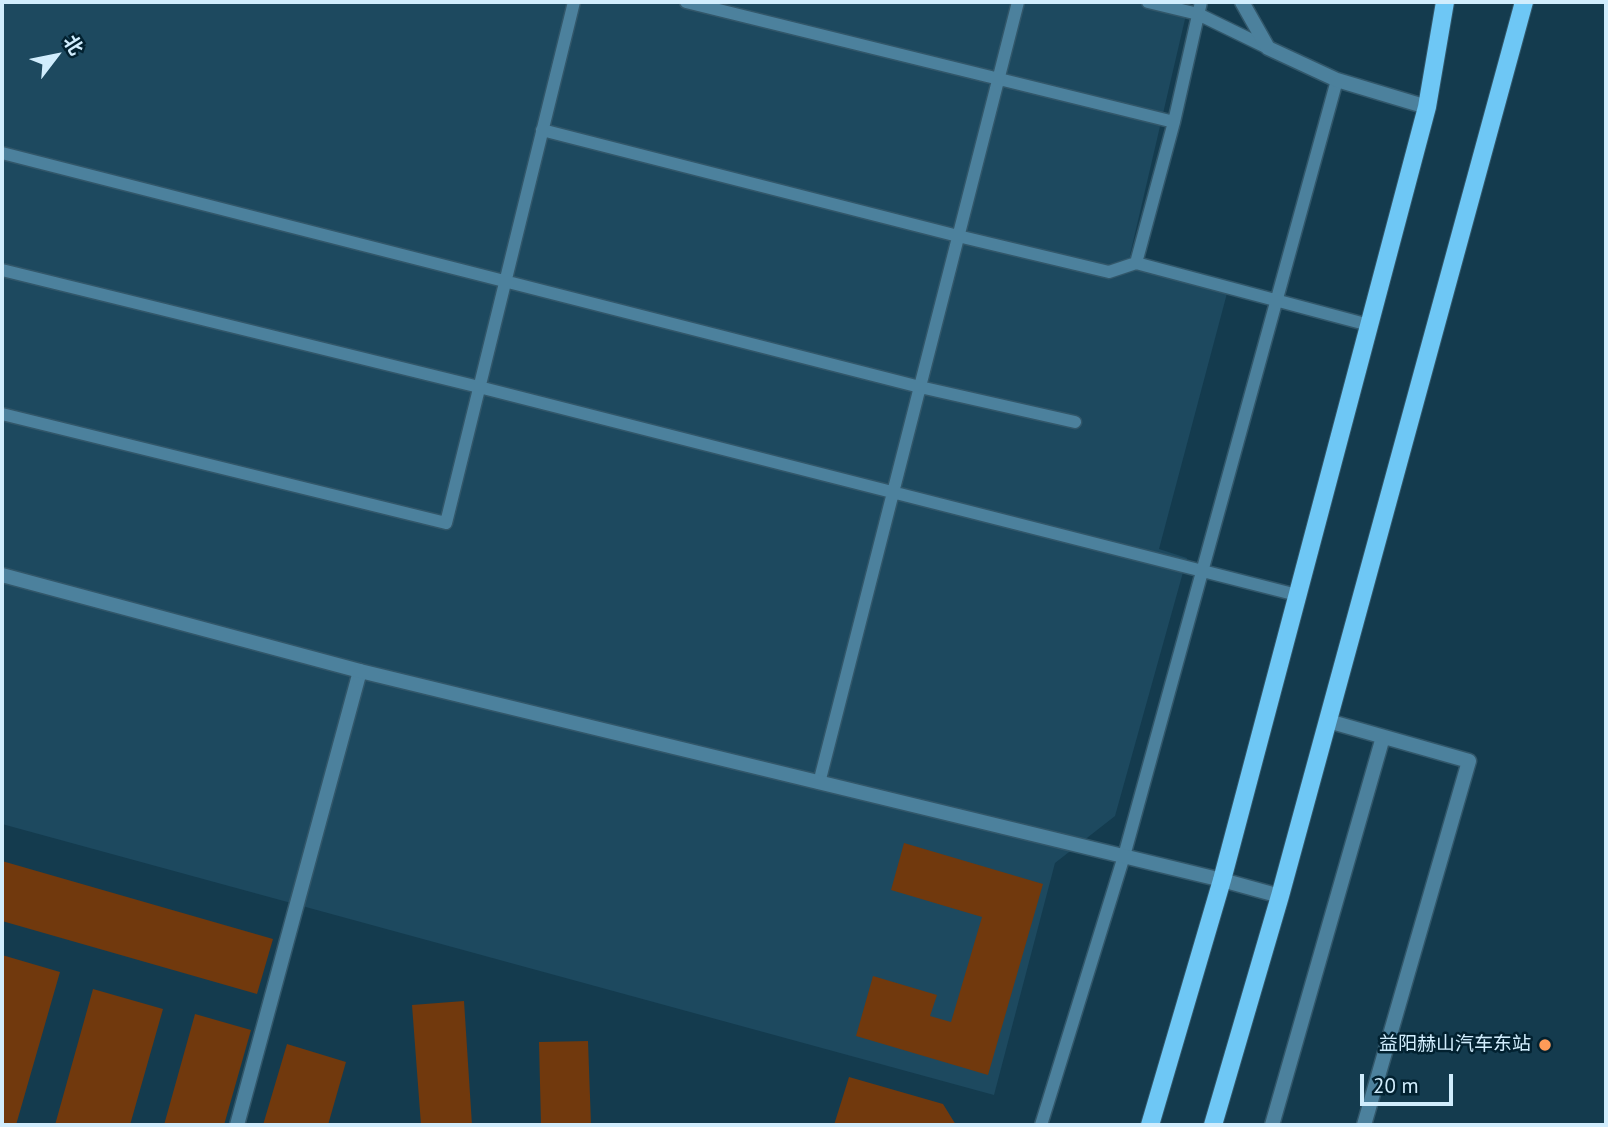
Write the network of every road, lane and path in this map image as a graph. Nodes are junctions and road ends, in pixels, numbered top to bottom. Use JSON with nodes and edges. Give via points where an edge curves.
{"nodes":[{"id":1,"x":573,"y":2,"type":"edge"},
{"id":2,"x":686,"y":2,"type":"edge"},
{"id":3,"x":1018,"y":2,"type":"edge"},
{"id":4,"x":1148,"y":2,"type":"edge"},
{"id":5,"x":1242,"y":2,"type":"edge"},
{"id":6,"x":1446,"y":2,"type":"edge"},
{"id":7,"x":1524,"y":2,"type":"edge"},
{"id":8,"x":1199,"y":8,"type":"edge"},
{"id":9,"x":1268,"y":48,"type":"junction"},
{"id":10,"x":998,"y":80,"type":"junction"},
{"id":11,"x":1337,"y":80,"type":"junction"},
{"id":12,"x":1427,"y":107,"type":"junction"},
{"id":13,"x":1174,"y":122,"type":"junction"},
{"id":14,"x":542,"y":130,"type":"junction"},
{"id":15,"x":2,"y":153,"type":"edge"},
{"id":16,"x":958,"y":236,"type":"junction"},
{"id":17,"x":1136,"y":263,"type":"junction"},
{"id":18,"x":2,"y":270,"type":"edge"},
{"id":19,"x":505,"y":282,"type":"junction"},
{"id":20,"x":1276,"y":302,"type":"junction"},
{"id":21,"x":1369,"y":325,"type":"junction"},
{"id":22,"x":479,"y":387,"type":"junction"},
{"id":23,"x":920,"y":387,"type":"junction"},
{"id":24,"x":2,"y":414,"type":"edge"},
{"id":25,"x":1075,"y":422,"type":"dead end"},
{"id":26,"x":892,"y":494,"type":"junction"},
{"id":27,"x":1202,"y":571,"type":"junction"},
{"id":28,"x":2,"y":575,"type":"edge"},
{"id":29,"x":1297,"y":595,"type":"junction"},
{"id":30,"x":360,"y":671,"type":"junction"},
{"id":31,"x":1328,"y":721,"type":"junction"},
{"id":32,"x":1382,"y":737,"type":"junction"},
{"id":33,"x":819,"y":783,"type":"junction"},
{"id":34,"x":1124,"y":856,"type":"junction"},
{"id":35,"x":1222,"y":880,"type":"junction"},
{"id":36,"x":1280,"y":896,"type":"junction"},
{"id":37,"x":237,"y":1125,"type":"edge"},
{"id":38,"x":1041,"y":1125,"type":"edge"},
{"id":39,"x":1150,"y":1125,"type":"edge"},
{"id":40,"x":1213,"y":1125,"type":"edge"},
{"id":41,"x":1272,"y":1125,"type":"edge"},
{"id":42,"x":1364,"y":1125,"type":"edge"}],
"edges":[{"from":1,"to":14,"type":"lane"},
{"from":2,"to":10,"type":"lane"},
{"from":3,"to":10,"type":"lane"},
{"from":4,"to":8,"type":"lane"},
{"from":5,"to":9,"type":"street"},
{"from":6,"to":12,"type":"main road"},
{"from":7,"to":31,"type":"main road"},
{"from":8,"to":9,"type":"lane"},
{"from":8,"to":13,"type":"lane"},
{"from":9,"to":11,"type":"street"},
{"from":10,"to":13,"type":"lane"},
{"from":10,"to":16,"type":"lane"},
{"from":11,"to":12,"type":"street"},
{"from":11,"to":20,"type":"lane"},
{"from":12,"to":21,"type":"main road"},
{"from":13,"to":17,"type":"lane"},
{"from":14,"to":16,"type":"lane"},
{"from":14,"to":19,"type":"lane"},
{"from":15,"to":19,"type":"lane"},
{"from":16,"to":17,"type":"lane","via":[[1109,272]]},
{"from":16,"to":23,"type":"lane"},
{"from":17,"to":20,"type":"lane"},
{"from":18,"to":22,"type":"lane"},
{"from":19,"to":22,"type":"lane"},
{"from":19,"to":23,"type":"lane"},
{"from":20,"to":21,"type":"lane"},
{"from":20,"to":27,"type":"lane"},
{"from":21,"to":29,"type":"main road"},
{"from":22,"to":24,"type":"lane","via":[[446,523]]},
{"from":22,"to":26,"type":"lane"},
{"from":23,"to":25,"type":"lane"},
{"from":23,"to":26,"type":"lane"},
{"from":26,"to":27,"type":"lane"},
{"from":26,"to":33,"type":"lane"},
{"from":27,"to":29,"type":"lane"},
{"from":27,"to":34,"type":"lane"},
{"from":28,"to":30,"type":"street"},
{"from":29,"to":35,"type":"main road"},
{"from":30,"to":33,"type":"street"},
{"from":30,"to":37,"type":"street"},
{"from":31,"to":32,"type":"street"},
{"from":31,"to":36,"type":"main road"},
{"from":32,"to":41,"type":"street"},
{"from":32,"to":42,"type":"street","via":[[1469,761]]},
{"from":33,"to":34,"type":"street"},
{"from":34,"to":35,"type":"street"},
{"from":34,"to":38,"type":"lane"},
{"from":35,"to":36,"type":"street"},
{"from":35,"to":39,"type":"main road"},
{"from":36,"to":40,"type":"main road"}]}
